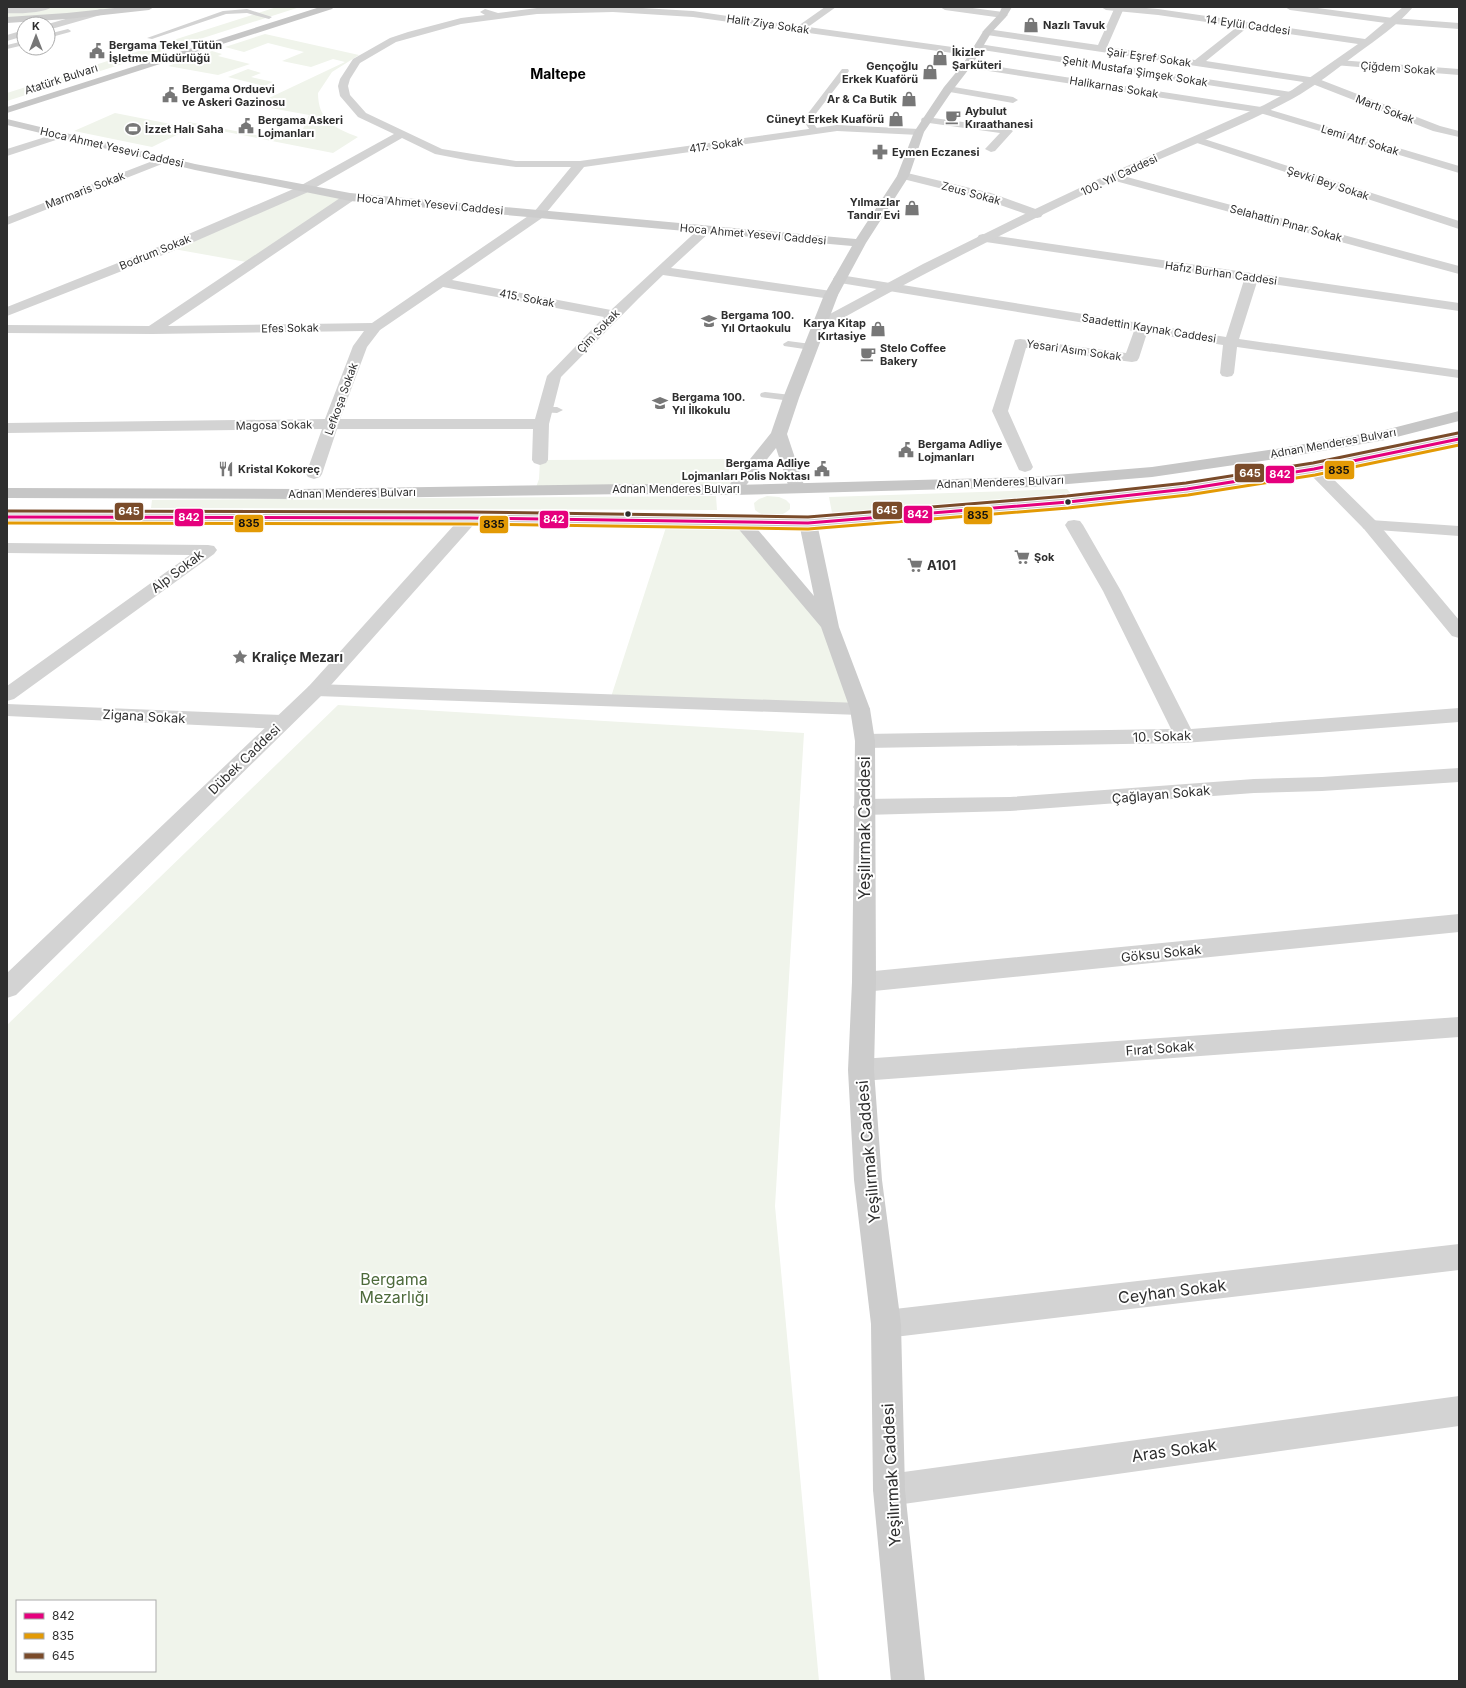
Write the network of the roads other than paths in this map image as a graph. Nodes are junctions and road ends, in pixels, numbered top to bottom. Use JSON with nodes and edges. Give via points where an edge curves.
{"nodes":[{"id":1,"x":47,"y":7,"type":"edge"},
{"id":2,"x":149,"y":7,"type":"edge"},
{"id":3,"x":300,"y":7,"type":"edge"},
{"id":4,"x":329,"y":7,"type":"edge"},
{"id":5,"x":674,"y":7,"type":"edge"},
{"id":6,"x":831,"y":7,"type":"edge"},
{"id":7,"x":945,"y":7,"type":"edge"},
{"id":8,"x":1106,"y":7,"type":"edge"},
{"id":9,"x":1290,"y":7,"type":"edge"},
{"id":10,"x":1408,"y":7,"type":"edge"},
{"id":11,"x":1119,"y":8,"type":"junction"},
{"id":12,"x":472,"y":9,"type":"dead end"},
{"id":13,"x":565,"y":9,"type":"edge"},
{"id":14,"x":7,"y":10,"type":"edge"},
{"id":15,"x":1158,"y":10,"type":"edge"},
{"id":16,"x":1005,"y":11,"type":"edge"},
{"id":17,"x":101,"y":12,"type":"junction"},
{"id":18,"x":693,"y":14,"type":"junction"},
{"id":19,"x":498,"y":16,"type":"junction"},
{"id":20,"x":269,"y":17,"type":"junction"},
{"id":21,"x":7,"y":20,"type":"edge"},
{"id":22,"x":1393,"y":21,"type":"junction"},
{"id":23,"x":56,"y":25,"type":"edge"},
{"id":24,"x":1245,"y":25,"type":"junction"},
{"id":25,"x":1459,"y":26,"type":"edge"},
{"id":26,"x":799,"y":29,"type":"junction"},
{"id":27,"x":68,"y":31,"type":"dead end"},
{"id":28,"x":988,"y":32,"type":"junction"},
{"id":29,"x":56,"y":34,"type":"edge"},
{"id":30,"x":150,"y":38,"type":"dead end"},
{"id":31,"x":1366,"y":42,"type":"junction"},
{"id":32,"x":976,"y":50,"type":"junction"},
{"id":33,"x":1101,"y":50,"type":"junction"},
{"id":34,"x":1338,"y":63,"type":"junction"},
{"id":35,"x":1196,"y":64,"type":"junction"},
{"id":36,"x":967,"y":65,"type":"junction"},
{"id":37,"x":845,"y":71,"type":"dead end"},
{"id":38,"x":1459,"y":72,"type":"edge"},
{"id":39,"x":1312,"y":80,"type":"junction"},
{"id":40,"x":948,"y":89,"type":"junction"},
{"id":41,"x":1291,"y":95,"type":"junction"},
{"id":42,"x":1013,"y":100,"type":"dead end"},
{"id":43,"x":7,"y":101,"type":"edge"},
{"id":44,"x":7,"y":110,"type":"edge"},
{"id":45,"x":1261,"y":110,"type":"junction"},
{"id":46,"x":926,"y":120,"type":"junction"},
{"id":47,"x":7,"y":122,"type":"edge"},
{"id":48,"x":815,"y":132,"type":"junction"},
{"id":49,"x":919,"y":132,"type":"junction"},
{"id":50,"x":402,"y":134,"type":"junction"},
{"id":51,"x":1459,"y":134,"type":"edge"},
{"id":52,"x":58,"y":136,"type":"junction"},
{"id":53,"x":1198,"y":140,"type":"junction"},
{"id":54,"x":992,"y":149,"type":"dead end"},
{"id":55,"x":7,"y":153,"type":"edge"},
{"id":56,"x":163,"y":160,"type":"junction"},
{"id":57,"x":580,"y":164,"type":"junction"},
{"id":58,"x":1459,"y":170,"type":"edge"},
{"id":59,"x":903,"y":176,"type":"junction"},
{"id":60,"x":1112,"y":177,"type":"junction"},
{"id":61,"x":302,"y":190,"type":"junction"},
{"id":62,"x":350,"y":197,"type":"junction"},
{"id":63,"x":1037,"y":214,"type":"junction"},
{"id":64,"x":538,"y":215,"type":"junction"},
{"id":65,"x":7,"y":220,"type":"edge"},
{"id":66,"x":1459,"y":225,"type":"edge"},
{"id":67,"x":706,"y":229,"type":"junction"},
{"id":68,"x":983,"y":238,"type":"junction"},
{"id":69,"x":860,"y":243,"type":"junction"},
{"id":70,"x":1459,"y":270,"type":"edge"},
{"id":71,"x":661,"y":272,"type":"junction"},
{"id":72,"x":1251,"y":278,"type":"junction"},
{"id":73,"x":840,"y":279,"type":"junction"},
{"id":74,"x":440,"y":282,"type":"junction"},
{"id":75,"x":889,"y":286,"type":"junction"},
{"id":76,"x":831,"y":295,"type":"junction"},
{"id":77,"x":1459,"y":307,"type":"edge"},
{"id":78,"x":7,"y":312,"type":"edge"},
{"id":79,"x":613,"y":315,"type":"junction"},
{"id":80,"x":820,"y":325,"type":"junction"},
{"id":81,"x":375,"y":327,"type":"junction"},
{"id":82,"x":1142,"y":327,"type":"junction"},
{"id":83,"x":7,"y":329,"type":"edge"},
{"id":84,"x":152,"y":330,"type":"junction"},
{"id":85,"x":1231,"y":342,"type":"junction"},
{"id":86,"x":788,"y":344,"type":"dead end"},
{"id":87,"x":811,"y":347,"type":"junction"},
{"id":88,"x":1227,"y":373,"type":"dead end"},
{"id":89,"x":1459,"y":374,"type":"edge"},
{"id":90,"x":765,"y":395,"type":"dead end"},
{"id":91,"x":790,"y":398,"type":"junction"},
{"id":92,"x":548,"y":414,"type":"junction"},
{"id":93,"x":1459,"y":416,"type":"edge"},
{"id":94,"x":331,"y":424,"type":"junction"},
{"id":95,"x":7,"y":428,"type":"edge"},
{"id":96,"x":779,"y":434,"type":"junction"},
{"id":97,"x":1459,"y":439,"type":"edge"},
{"id":98,"x":540,"y":460,"type":"dead end"},
{"id":99,"x":1025,"y":467,"type":"dead end"},
{"id":100,"x":1314,"y":469,"type":"junction"},
{"id":101,"x":314,"y":474,"type":"dead end"},
{"id":102,"x":797,"y":488,"type":"junction"},
{"id":103,"x":733,"y":490,"type":"junction"},
{"id":104,"x":7,"y":493,"type":"edge"},
{"id":105,"x":7,"y":517,"type":"edge"},
{"id":106,"x":470,"y":518,"type":"junction"},
{"id":107,"x":742,"y":522,"type":"junction"},
{"id":108,"x":808,"y":523,"type":"junction"},
{"id":109,"x":1074,"y":525,"type":"dead end"},
{"id":110,"x":1370,"y":525,"type":"junction"},
{"id":111,"x":1459,"y":531,"type":"edge"},
{"id":112,"x":7,"y":548,"type":"edge"},
{"id":113,"x":830,"y":627,"type":"junction"},
{"id":114,"x":1459,"y":632,"type":"edge"},
{"id":115,"x":316,"y":690,"type":"junction"},
{"id":116,"x":7,"y":695,"type":"edge"},
{"id":117,"x":860,"y":709,"type":"junction"},
{"id":118,"x":7,"y":710,"type":"edge"},
{"id":119,"x":1459,"y":715,"type":"edge"},
{"id":120,"x":282,"y":722,"type":"junction"},
{"id":121,"x":1184,"y":736,"type":"junction"},
{"id":122,"x":865,"y":741,"type":"junction"},
{"id":123,"x":1459,"y":775,"type":"edge"},
{"id":124,"x":864,"y":807,"type":"junction"},
{"id":125,"x":1459,"y":923,"type":"edge"},
{"id":126,"x":864,"y":982,"type":"junction"},
{"id":127,"x":7,"y":988,"type":"edge"},
{"id":128,"x":1459,"y":1027,"type":"edge"},
{"id":129,"x":861,"y":1070,"type":"junction"},
{"id":130,"x":1459,"y":1258,"type":"edge"},
{"id":131,"x":886,"y":1324,"type":"junction"},
{"id":132,"x":1459,"y":1411,"type":"edge"},
{"id":133,"x":889,"y":1490,"type":"junction"},
{"id":134,"x":908,"y":1681,"type":"edge"}],
"edges":[{"from":1,"to":14,"type":"street"},
{"from":2,"to":17,"type":"main road"},
{"from":3,"to":20,"type":"main road","name":"Atatürk Bulvarı"},
{"from":4,"to":44,"type":"main road","name":"Atatürk Bulvarı"},
{"from":5,"to":18,"type":"street"},
{"from":6,"to":26,"type":"street"},
{"from":7,"to":16,"type":"street"},
{"from":8,"to":11,"type":"street","name":"14 Eylül Caddesi"},
{"from":9,"to":22,"type":"street"},
{"from":10,"to":22,"type":"street","name":"100. Yıl Caddesi"},
{"from":11,"to":15,"type":"street","name":"14 Eylül Caddesi"},
{"from":11,"to":33,"type":"street"},
{"from":12,"to":19,"type":"street","name":"Halit Ziya Sokak"},
{"from":13,"to":18,"type":"street","name":"Halit Ziya Sokak"},
{"from":13,"to":19,"type":"street","name":"Halit Ziya Sokak"},
{"from":15,"to":24,"type":"street","name":"14 Eylül Caddesi"},
{"from":16,"to":28,"type":"main road"},
{"from":17,"to":21,"type":"main road"},
{"from":17,"to":23,"type":"street"},
{"from":18,"to":26,"type":"street","name":"Halit Ziya Sokak"},
{"from":19,"to":50,"type":"street","name":"417. Sokak","via":[[461,21],[411,34],[394,40],[356,61],[345,79],[346,96],[362,115]]},
{"from":20,"to":30,"type":"lane","via":[[247,11],[225,12]]},
{"from":20,"to":43,"type":"main road","name":"Atatürk Bulvarı"},
{"from":22,"to":25,"type":"street"},
{"from":22,"to":31,"type":"street","name":"100. Yıl Caddesi"},
{"from":24,"to":31,"type":"street","name":"14 Eylül Caddesi"},
{"from":24,"to":35,"type":"street"},
{"from":26,"to":32,"type":"street","name":"Halit Ziya Sokak"},
{"from":27,"to":29,"type":"lane"},
{"from":28,"to":32,"type":"main road"},
{"from":28,"to":33,"type":"street","name":"Şair Eşref Sokak"},
{"from":31,"to":34,"type":"street","name":"100. Yıl Caddesi"},
{"from":32,"to":36,"type":"main road"},
{"from":32,"to":41,"type":"street","name":"Şehit Mustafa Şimşek Sokak"},
{"from":33,"to":35,"type":"street","name":"Şair Eşref Sokak"},
{"from":34,"to":38,"type":"street","name":"Çiğdem Sokak"},
{"from":34,"to":39,"type":"street","name":"100. Yıl Caddesi"},
{"from":35,"to":39,"type":"street","name":"Şair Eşref Sokak"},
{"from":36,"to":40,"type":"main road"},
{"from":36,"to":45,"type":"street","name":"Halikarnas Sokak"},
{"from":37,"to":48,"type":"lane","via":[[810,116],[809,124]]},
{"from":39,"to":41,"type":"street","name":"100. Yıl Caddesi"},
{"from":39,"to":51,"type":"street","name":"Martı Sokak","via":[[1437,130]]},
{"from":40,"to":42,"type":"street"},
{"from":40,"to":46,"type":"main road"},
{"from":41,"to":45,"type":"street","name":"100. Yıl Caddesi"},
{"from":45,"to":53,"type":"street","name":"100. Yıl Caddesi"},
{"from":45,"to":58,"type":"street","name":"Lemi Atıf Sokak"},
{"from":46,"to":49,"type":"main road"},
{"from":46,"to":54,"type":"street","via":[[1008,131]]},
{"from":47,"to":52,"type":"main road","name":"Hoca Ahmet Yesevi Caddesi"},
{"from":48,"to":49,"type":"street","name":"417. Sokak","via":[[837,128]]},
{"from":48,"to":57,"type":"street","name":"417. Sokak"},
{"from":49,"to":59,"type":"main road"},
{"from":50,"to":57,"type":"street","name":"417. Sokak","via":[[439,152],[471,158],[516,164]]},
{"from":50,"to":61,"type":"street","name":"Bodrum Sokak"},
{"from":52,"to":55,"type":"street"},
{"from":52,"to":56,"type":"main road","name":"Hoca Ahmet Yesevi Caddesi"},
{"from":53,"to":60,"type":"street","name":"100. Yıl Caddesi"},
{"from":53,"to":66,"type":"street","name":"Şevki Bey Sokak"},
{"from":56,"to":61,"type":"main road","name":"Hoca Ahmet Yesevi Caddesi"},
{"from":56,"to":65,"type":"street","name":"Marmaris Sokak"},
{"from":57,"to":64,"type":"street"},
{"from":59,"to":63,"type":"street","name":"Zeus Sokak","via":[[987,196]]},
{"from":59,"to":69,"type":"main road"},
{"from":60,"to":63,"type":"street","name":"100. Yıl Caddesi"},
{"from":60,"to":70,"type":"street","name":"Selahattin Pınar Sokak"},
{"from":61,"to":62,"type":"main road","name":"Hoca Ahmet Yesevi Caddesi"},
{"from":61,"to":78,"type":"street","name":"Bodrum Sokak","via":[[168,248]]},
{"from":62,"to":64,"type":"main road","name":"Hoca Ahmet Yesevi Caddesi"},
{"from":62,"to":84,"type":"street"},
{"from":63,"to":68,"type":"street","name":"100. Yıl Caddesi"},
{"from":64,"to":67,"type":"main road","name":"Hoca Ahmet Yesevi Caddesi"},
{"from":64,"to":74,"type":"street"},
{"from":67,"to":69,"type":"main road","name":"Hoca Ahmet Yesevi Caddesi"},
{"from":67,"to":71,"type":"street","name":"Çim Sokak"},
{"from":68,"to":72,"type":"street","name":"Hafız Burhan Caddesi"},
{"from":68,"to":75,"type":"street","name":"100. Yıl Caddesi"},
{"from":69,"to":73,"type":"main road"},
{"from":71,"to":76,"type":"street"},
{"from":71,"to":79,"type":"street","name":"Çim Sokak","via":[[638,296]]},
{"from":72,"to":77,"type":"street","name":"Hafız Burhan Caddesi"},
{"from":72,"to":85,"type":"street"},
{"from":73,"to":75,"type":"street","name":"Saadettin Kaynak Caddesi"},
{"from":73,"to":76,"type":"main road"},
{"from":74,"to":79,"type":"street","name":"415. Sokak"},
{"from":74,"to":81,"type":"street"},
{"from":75,"to":80,"type":"street","name":"100. Yıl Caddesi"},
{"from":75,"to":82,"type":"street","name":"Saadettin Kaynak Caddesi"},
{"from":76,"to":80,"type":"main road"},
{"from":79,"to":92,"type":"street","name":"Çim Sokak","via":[[554,376]]},
{"from":80,"to":87,"type":"main road"},
{"from":81,"to":84,"type":"street","name":"Efes Sokak"},
{"from":81,"to":94,"type":"street","name":"Lefkoşa Sokak","via":[[360,346]]},
{"from":82,"to":85,"type":"street","name":"Saadettin Kaynak Caddesi"},
{"from":82,"to":99,"type":"street","name":"Yesari Asım Sokak","via":[[1132,358],[1020,343],[1000,411]]},
{"from":83,"to":84,"type":"street","name":"Efes Sokak"},
{"from":85,"to":88,"type":"street"},
{"from":85,"to":89,"type":"street","name":"Saadettin Kaynak Caddesi"},
{"from":86,"to":87,"type":"lane"},
{"from":87,"to":91,"type":"main road"},
{"from":90,"to":91,"type":"lane"},
{"from":91,"to":96,"type":"main road"},
{"from":92,"to":94,"type":"street","name":"Magosa Sokak"},
{"from":92,"to":98,"type":"street","name":"Çim Sokak"},
{"from":93,"to":102,"type":"main road","name":"Adnan Menderes Bulvarı","via":[[1385,435],[1152,472],[1032,482]]},
{"from":94,"to":95,"type":"street","name":"Magosa Sokak"},
{"from":94,"to":101,"type":"street","name":"Lefkoşa Sokak"},
{"from":96,"to":102,"type":"main road"},
{"from":96,"to":103,"type":"main road"},
{"from":97,"to":100,"type":"main road","name":"Adnan Menderes Bulvarı"},
{"from":100,"to":108,"type":"main road","name":"Adnan Menderes Bulvarı","via":[[1187,489],[1068,502]]},
{"from":100,"to":110,"type":"street"},
{"from":102,"to":103,"type":"main road","name":"Adnan Menderes Bulvarı"},
{"from":102,"to":108,"type":"main road"},
{"from":103,"to":104,"type":"main road","name":"Adnan Menderes Bulvarı","via":[[605,489],[301,494]]},
{"from":103,"to":107,"type":"main road"},
{"from":105,"to":106,"type":"main road","name":"Adnan Menderes Bulvarı"},
{"from":106,"to":107,"type":"main road","name":"Adnan Menderes Bulvarı"},
{"from":106,"to":115,"type":"street","name":"Dübek Caddesi"},
{"from":107,"to":108,"type":"main road","name":"Adnan Menderes Bulvarı"},
{"from":107,"to":113,"type":"main road","name":"Yeşilırmak Caddesi"},
{"from":108,"to":113,"type":"main road","name":"Yeşilırmak Caddesi"},
{"from":109,"to":121,"type":"street","via":[[1112,591]]},
{"from":110,"to":111,"type":"street"},
{"from":110,"to":114,"type":"street"},
{"from":112,"to":116,"type":"street","name":"Alp Sokak","via":[[208,550]]},
{"from":113,"to":117,"type":"main road","name":"Yeşilırmak Caddesi"},
{"from":115,"to":117,"type":"street"},
{"from":115,"to":120,"type":"street","name":"Dübek Caddesi"},
{"from":117,"to":122,"type":"main road","name":"Yeşilırmak Caddesi"},
{"from":118,"to":120,"type":"street","name":"Zigana Sokak"},
{"from":119,"to":121,"type":"street","name":"10. Sokak"},
{"from":120,"to":127,"type":"street","name":"Dübek Caddesi"},
{"from":121,"to":122,"type":"street","name":"10. Sokak"},
{"from":122,"to":124,"type":"main road","name":"Yeşilırmak Caddesi"},
{"from":123,"to":124,"type":"street","name":"Çağlayan Sokak","via":[[1254,786],[1010,804]]},
{"from":124,"to":126,"type":"main road","name":"Yeşilırmak Caddesi"},
{"from":125,"to":126,"type":"street","name":"Göksu Sokak"},
{"from":126,"to":129,"type":"main road","name":"Yeşilırmak Caddesi"},
{"from":128,"to":129,"type":"street","name":"Fırat Sokak"},
{"from":129,"to":131,"type":"main road","name":"Yeşilırmak Caddesi","via":[[868,1180]]},
{"from":130,"to":131,"type":"street","name":"Ceyhan Sokak"},
{"from":131,"to":133,"type":"main road","name":"Yeşilırmak Caddesi"},
{"from":132,"to":133,"type":"street","name":"Aras Sokak"},
{"from":133,"to":134,"type":"main road","name":"Yeşilırmak Caddesi"}]}
